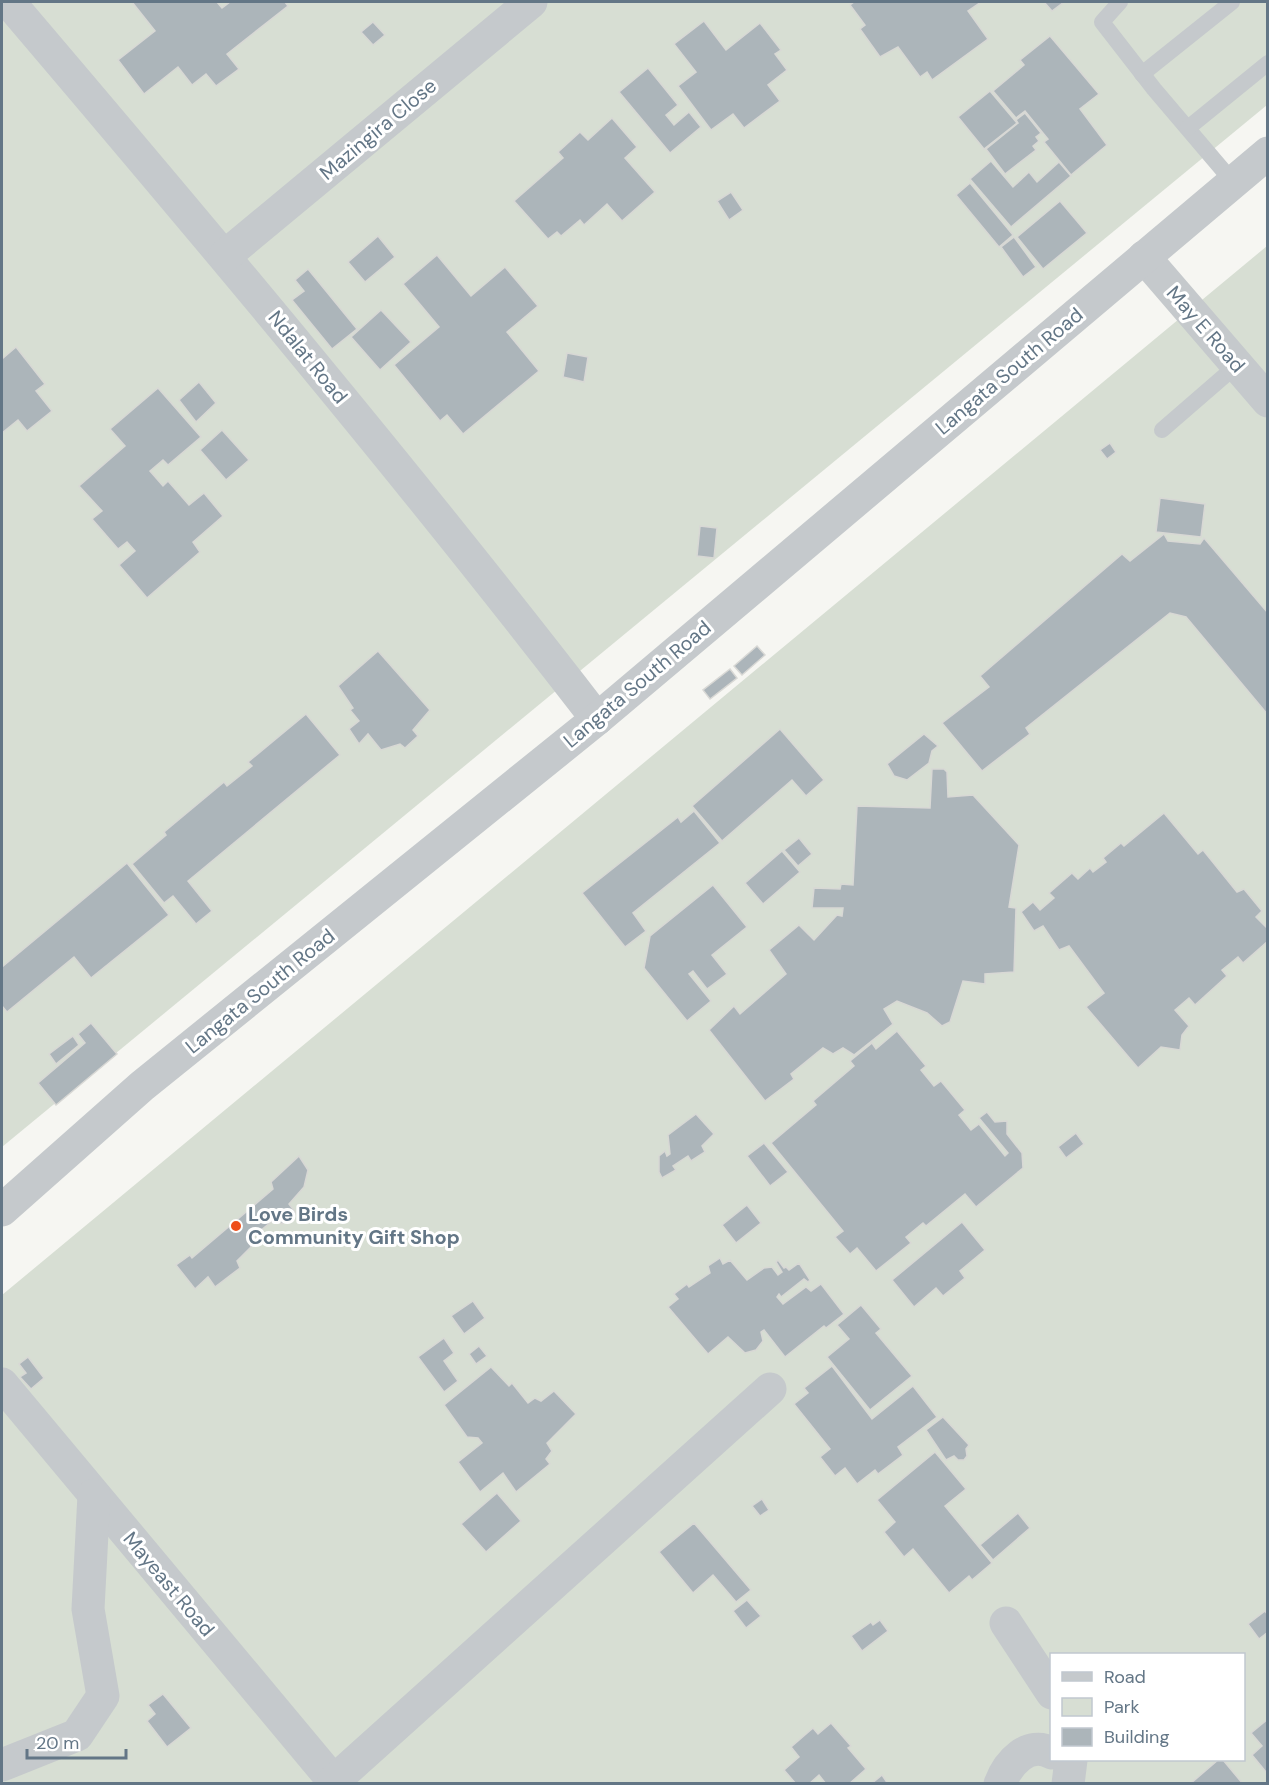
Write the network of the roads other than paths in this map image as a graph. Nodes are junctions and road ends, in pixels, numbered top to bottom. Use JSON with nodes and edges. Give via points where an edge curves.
{"nodes":[{"id":1,"x":9,"y":2,"type":"edge"},
{"id":2,"x":531,"y":2,"type":"edge"},
{"id":3,"x":1120,"y":2,"type":"edge"},
{"id":4,"x":1232,"y":2,"type":"edge"},
{"id":5,"x":1268,"y":63,"type":"edge"},
{"id":6,"x":1142,"y":74,"type":"junction"},
{"id":7,"x":1188,"y":128,"type":"junction"},
{"id":8,"x":1268,"y":153,"type":"edge"},
{"id":9,"x":1233,"y":182,"type":"junction"},
{"id":10,"x":225,"y":256,"type":"junction"},
{"id":11,"x":1144,"y":257,"type":"junction"},
{"id":12,"x":1237,"y":365,"type":"junction"},
{"id":13,"x":1268,"y":401,"type":"edge"},
{"id":14,"x":1162,"y":430,"type":"dead end"},
{"id":15,"x":597,"y":719,"type":"junction"},
{"id":16,"x":2,"y":1210,"type":"edge"},
{"id":17,"x":2,"y":1384,"type":"edge"},
{"id":18,"x":770,"y":1389,"type":"dead end"},
{"id":19,"x":94,"y":1495,"type":"junction"},
{"id":20,"x":1006,"y":1623,"type":"dead end"},
{"id":21,"x":1050,"y":1691,"type":"edge"},
{"id":22,"x":1050,"y":1753,"type":"edge"},
{"id":23,"x":2,"y":1765,"type":"edge"},
{"id":24,"x":335,"y":1782,"type":"edge"},
{"id":25,"x":1000,"y":1784,"type":"edge"}],
"edges":[{"from":1,"to":10,"type":"street","name":"Ndalat Road"},
{"from":2,"to":10,"type":"street","name":"Mazingira Close"},
{"from":3,"to":6,"type":"lane","via":[[1102,22]]},
{"from":4,"to":6,"type":"lane"},
{"from":5,"to":7,"type":"lane"},
{"from":6,"to":7,"type":"lane"},
{"from":7,"to":9,"type":"lane"},
{"from":8,"to":9,"type":"street","name":"Langata South Road"},
{"from":9,"to":11,"type":"street","name":"Langata South Road"},
{"from":10,"to":15,"type":"street","name":"Ndalat Road","via":[[485,573]]},
{"from":11,"to":12,"type":"street","name":"May E Road"},
{"from":11,"to":15,"type":"street","name":"Langata South Road"},
{"from":12,"to":13,"type":"street","name":"May E Road"},
{"from":12,"to":14,"type":"lane"},
{"from":15,"to":16,"type":"street","name":"Langata South Road","via":[[142,1086]]},
{"from":17,"to":19,"type":"street","name":"Mayeast Road"},
{"from":18,"to":24,"type":"street"},
{"from":19,"to":23,"type":"street","via":[[88,1609],[103,1695],[76,1735]]},
{"from":19,"to":24,"type":"street","name":"Mayeast Road"},
{"from":20,"to":21,"type":"street"},
{"from":22,"to":25,"type":"street","via":[[1030,1750],[1013,1760]]}]}
